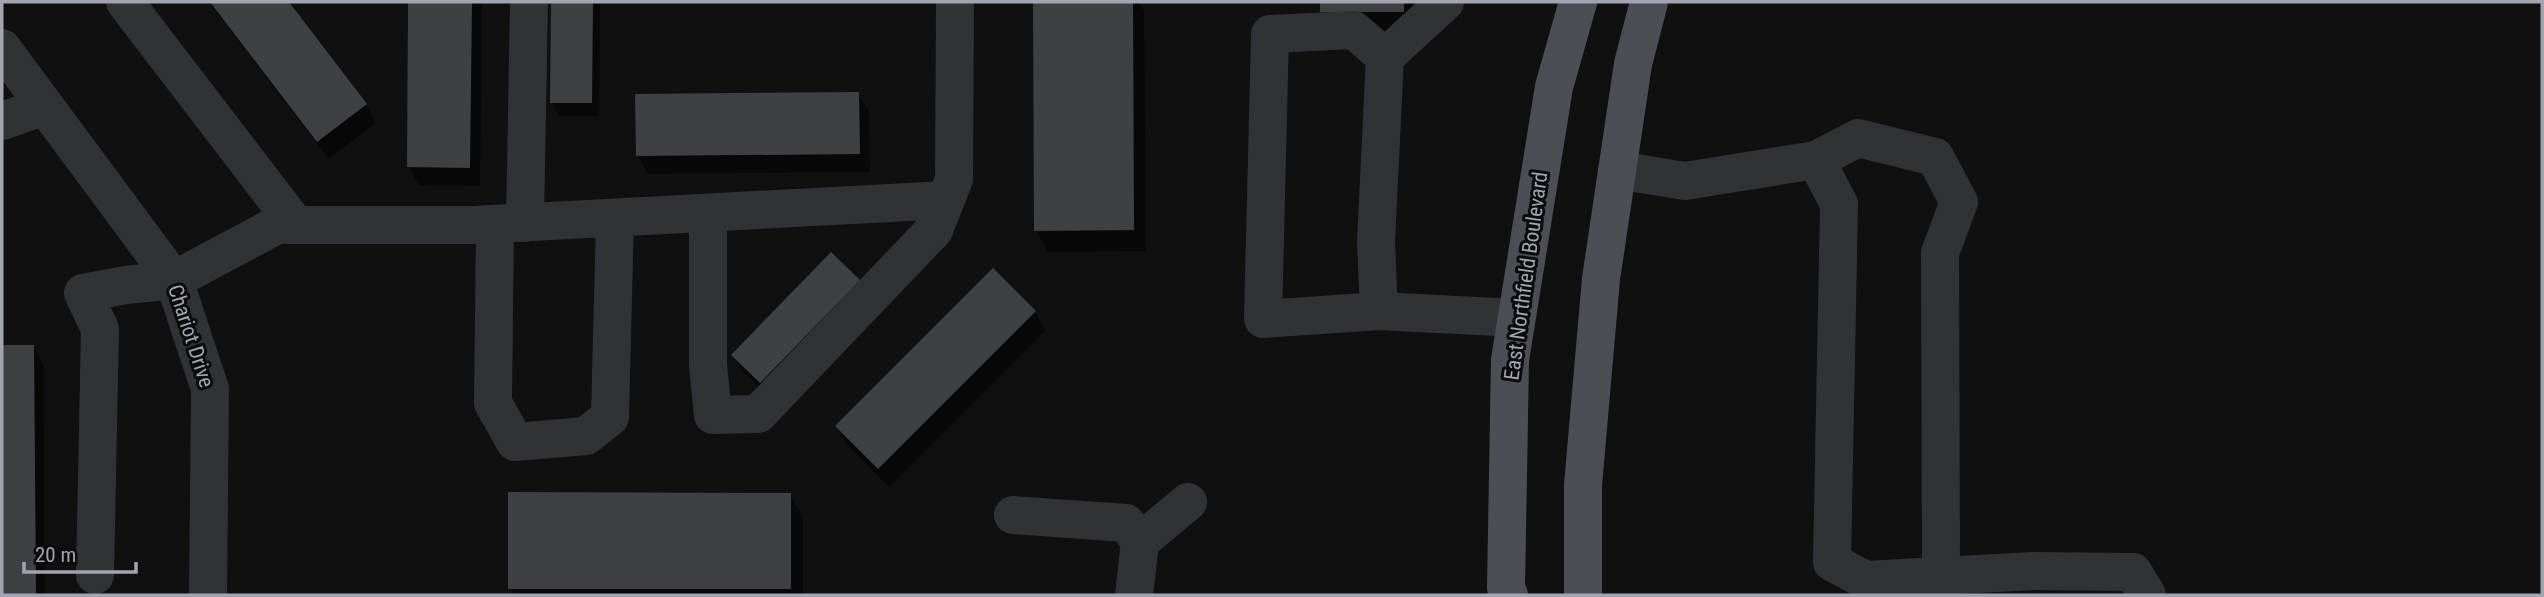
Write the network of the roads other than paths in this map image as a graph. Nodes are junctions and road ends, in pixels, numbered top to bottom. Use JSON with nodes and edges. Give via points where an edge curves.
{"nodes":[{"id":1,"x":125,"y":2,"type":"edge"},
{"id":2,"x":529,"y":2,"type":"edge"},
{"id":3,"x":955,"y":2,"type":"edge"},
{"id":4,"x":1445,"y":2,"type":"edge"},
{"id":5,"x":1578,"y":2,"type":"edge"},
{"id":6,"x":1650,"y":2,"type":"edge"},
{"id":7,"x":2,"y":48,"type":"edge"},
{"id":8,"x":1385,"y":57,"type":"junction"},
{"id":9,"x":45,"y":106,"type":"junction"},
{"id":10,"x":2,"y":121,"type":"edge"},
{"id":11,"x":1816,"y":160,"type":"junction"},
{"id":12,"x":1617,"y":170,"type":"junction"},
{"id":13,"x":946,"y":200,"type":"junction"},
{"id":14,"x":708,"y":213,"type":"junction"},
{"id":15,"x":615,"y":218,"type":"junction"},
{"id":16,"x":510,"y":224,"type":"junction"},
{"id":17,"x":295,"y":225,"type":"junction"},
{"id":18,"x":174,"y":280,"type":"junction"},
{"id":19,"x":1379,"y":312,"type":"junction"},
{"id":20,"x":1516,"y":318,"type":"junction"},
{"id":21,"x":1188,"y":502,"type":"dead end"},
{"id":22,"x":1013,"y":515,"type":"dead end"},
{"id":23,"x":1140,"y":542,"type":"junction"},
{"id":24,"x":95,"y":575,"type":"dead end"},
{"id":25,"x":1941,"y":576,"type":"junction"},
{"id":26,"x":208,"y":595,"type":"edge"},
{"id":27,"x":1135,"y":595,"type":"edge"},
{"id":28,"x":1509,"y":595,"type":"edge"},
{"id":29,"x":1583,"y":595,"type":"edge"},
{"id":30,"x":2147,"y":595,"type":"edge"}],
"edges":[{"from":1,"to":17,"type":"street"},
{"from":2,"to":16,"type":"street"},
{"from":3,"to":13,"type":"street","via":[[954,179]]},
{"from":4,"to":8,"type":"street"},
{"from":5,"to":20,"type":"main road","name":"East Northfield Boulevard","via":[[1554,87]]},
{"from":6,"to":12,"type":"main road","via":[[1633,64]]},
{"from":7,"to":9,"type":"street","name":"Chariot Drive"},
{"from":8,"to":19,"type":"street","via":[[1376,242]]},
{"from":8,"to":19,"type":"street","via":[[1354,30],[1270,34],[1263,319]]},
{"from":9,"to":10,"type":"street"},
{"from":9,"to":18,"type":"street","name":"Chariot Drive"},
{"from":11,"to":12,"type":"street","via":[[1685,181]]},
{"from":11,"to":25,"type":"street","via":[[1839,204],[1832,562],[1865,580]]},
{"from":11,"to":25,"type":"street","via":[[1858,138],[1935,157],[1959,202],[1940,253]]},
{"from":12,"to":29,"type":"main road","via":[[1601,279],[1583,485]]},
{"from":13,"to":14,"type":"street"},
{"from":13,"to":14,"type":"street","via":[[934,230],[758,414],[713,415],[708,365]]},
{"from":14,"to":15,"type":"street"},
{"from":15,"to":16,"type":"street"},
{"from":15,"to":16,"type":"street","via":[[610,416],[586,436],[515,442],[493,403]]},
{"from":16,"to":17,"type":"street"},
{"from":17,"to":18,"type":"street","via":[[277,225]]},
{"from":18,"to":24,"type":"street","via":[[83,293],[100,329]]},
{"from":18,"to":26,"type":"street","name":"Chariot Drive","via":[[210,389]]},
{"from":19,"to":20,"type":"street"},
{"from":20,"to":28,"type":"main road","name":"East Northfield Boulevard","via":[[1510,360]]},
{"from":21,"to":23,"type":"street"},
{"from":22,"to":23,"type":"street","via":[[1126,523]]},
{"from":23,"to":27,"type":"street"},
{"from":25,"to":30,"type":"street","via":[[2034,570],[2133,572]]}]}
